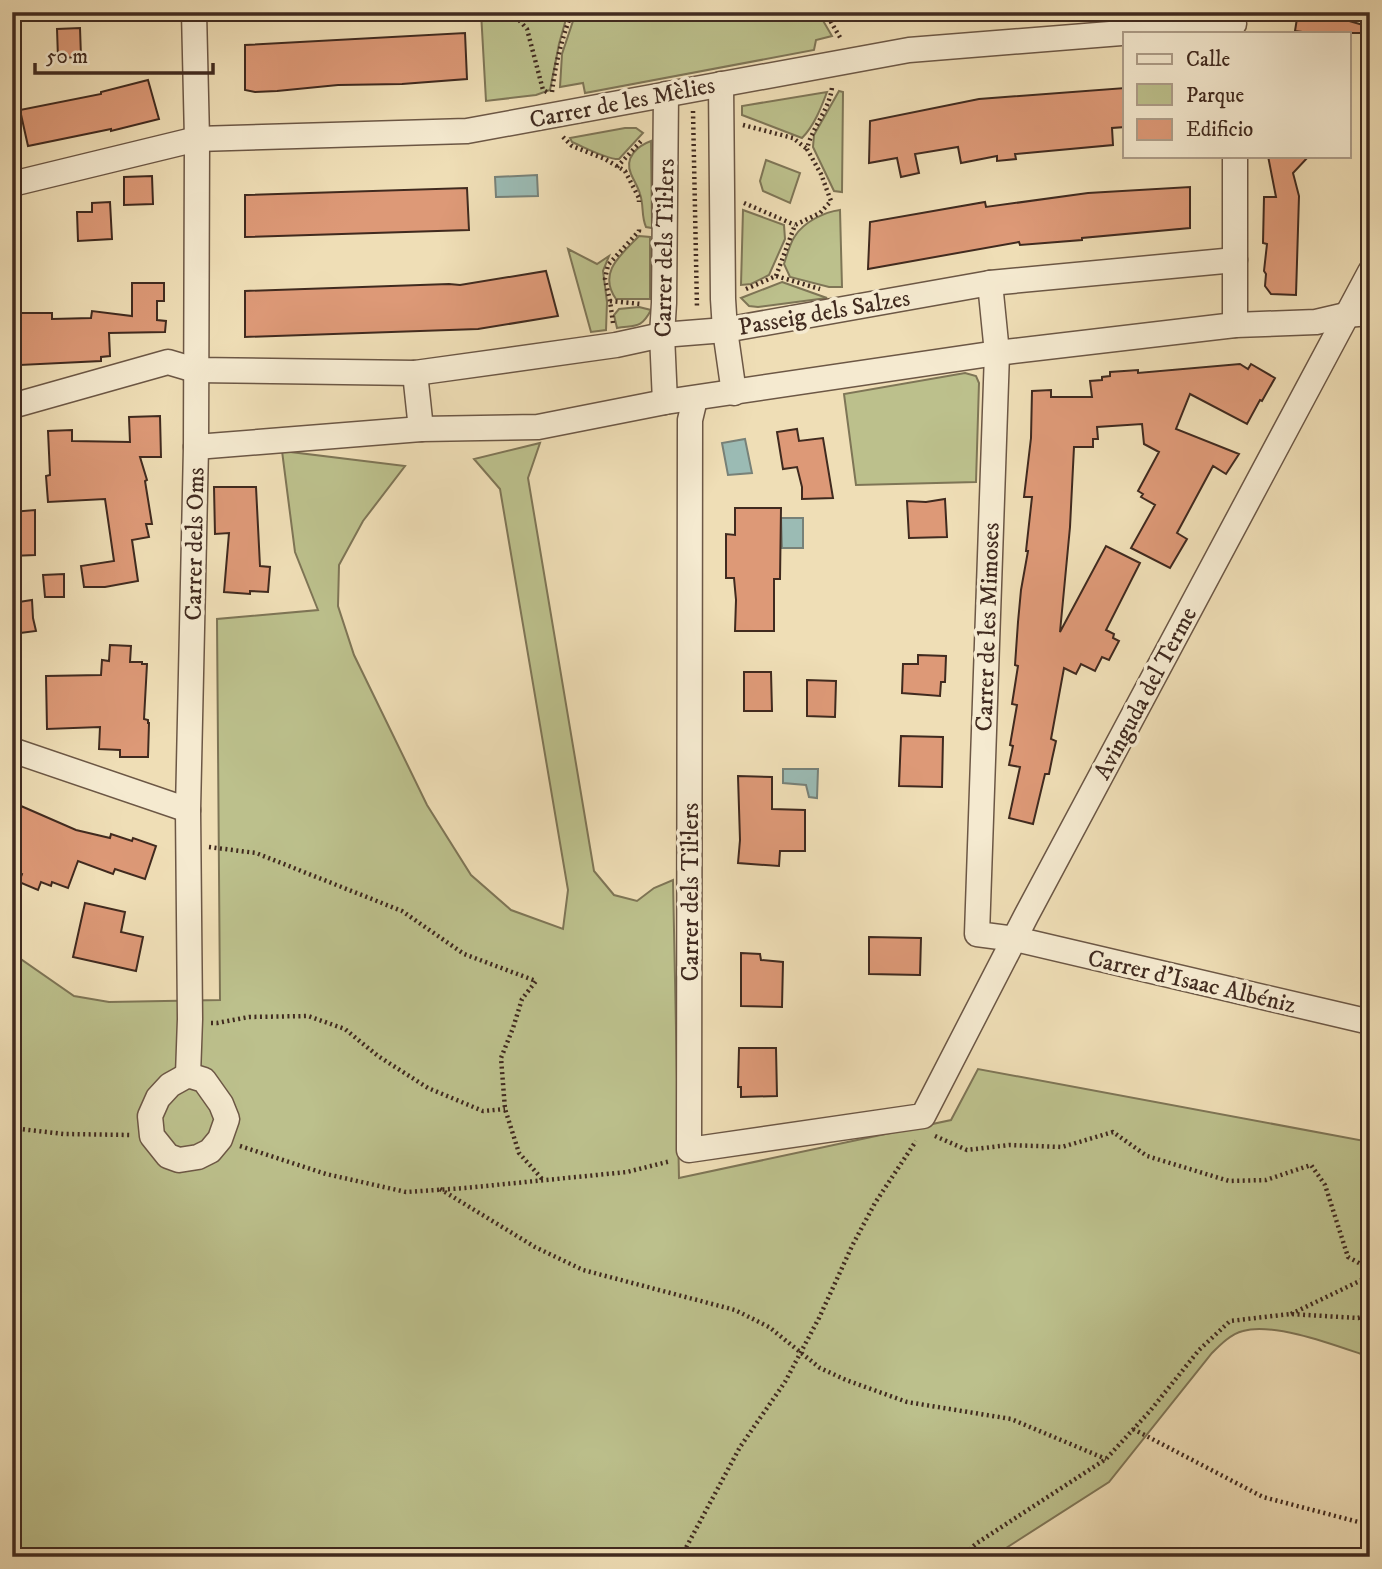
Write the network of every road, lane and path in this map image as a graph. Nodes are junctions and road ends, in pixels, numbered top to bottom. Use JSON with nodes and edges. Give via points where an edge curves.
{"nodes":[{"id":1,"x":194,"y":12,"type":"edge"},
{"id":2,"x":512,"y":12,"type":"edge"},
{"id":3,"x":572,"y":12,"type":"edge"},
{"id":4,"x":825,"y":12,"type":"edge"},
{"id":5,"x":1234,"y":23,"type":"edge"},
{"id":6,"x":1123,"y":32,"type":"edge"},
{"id":7,"x":1126,"y":32,"type":"edge"},
{"id":8,"x":835,"y":42,"type":"dead end"},
{"id":9,"x":832,"y":83,"type":"dead end"},
{"id":10,"x":721,"y":84,"type":"junction"},
{"id":11,"x":666,"y":94,"type":"junction"},
{"id":12,"x":692,"y":110,"type":"dead end"},
{"id":13,"x":737,"y":123,"type":"dead end"},
{"id":14,"x":559,"y":134,"type":"dead end"},
{"id":15,"x":645,"y":138,"type":"dead end"},
{"id":16,"x":197,"y":139,"type":"junction"},
{"id":17,"x":807,"y":149,"type":"junction"},
{"id":18,"x":1235,"y":158,"type":"edge"},
{"id":19,"x":617,"y":167,"type":"junction"},
{"id":20,"x":12,"y":184,"type":"edge"},
{"id":21,"x":737,"y":201,"type":"dead end"},
{"id":22,"x":639,"y":209,"type":"dead end"},
{"id":23,"x":639,"y":220,"type":"dead end"},
{"id":24,"x":795,"y":225,"type":"junction"},
{"id":25,"x":1235,"y":260,"type":"junction"},
{"id":26,"x":1370,"y":272,"type":"edge"},
{"id":27,"x":776,"y":276,"type":"junction"},
{"id":28,"x":990,"y":283,"type":"junction"},
{"id":29,"x":829,"y":291,"type":"dead end"},
{"id":30,"x":737,"y":293,"type":"dead end"},
{"id":31,"x":610,"y":301,"type":"junction"},
{"id":32,"x":643,"y":304,"type":"dead end"},
{"id":33,"x":697,"y":313,"type":"dead end"},
{"id":34,"x":1358,"y":314,"type":"edge"},
{"id":35,"x":1235,"y":325,"type":"junction"},
{"id":36,"x":614,"y":328,"type":"dead end"},
{"id":37,"x":725,"y":330,"type":"junction"},
{"id":38,"x":662,"y":335,"type":"junction"},
{"id":39,"x":997,"y":352,"type":"junction"},
{"id":40,"x":195,"y":370,"type":"junction"},
{"id":41,"x":415,"y":373,"type":"junction"},
{"id":42,"x":734,"y":393,"type":"junction"},
{"id":43,"x":695,"y":399,"type":"junction"},
{"id":44,"x":665,"y":402,"type":"junction"},
{"id":45,"x":12,"y":406,"type":"edge"},
{"id":46,"x":421,"y":429,"type":"junction"},
{"id":47,"x":196,"y":447,"type":"junction"},
{"id":48,"x":12,"y":750,"type":"edge"},
{"id":49,"x":188,"y":810,"type":"junction"},
{"id":50,"x":189,"y":845,"type":"junction"},
{"id":51,"x":1015,"y":939,"type":"junction"},
{"id":52,"x":190,"y":1019,"type":"junction"},
{"id":53,"x":1370,"y":1022,"type":"edge"},
{"id":54,"x":188,"y":1075,"type":"junction"},
{"id":55,"x":505,"y":1109,"type":"junction"},
{"id":56,"x":922,"y":1122,"type":"junction"},
{"id":57,"x":12,"y":1128,"type":"edge"},
{"id":58,"x":152,"y":1136,"type":"junction"},
{"id":59,"x":220,"y":1139,"type":"junction"},
{"id":60,"x":689,"y":1150,"type":"junction"},
{"id":61,"x":543,"y":1180,"type":"junction"},
{"id":62,"x":440,"y":1189,"type":"junction"},
{"id":63,"x":1370,"y":1269,"type":"edge"},
{"id":64,"x":1370,"y":1276,"type":"edge"},
{"id":65,"x":1290,"y":1314,"type":"junction"},
{"id":66,"x":1370,"y":1314,"type":"edge"},
{"id":67,"x":800,"y":1352,"type":"junction"},
{"id":68,"x":1133,"y":1429,"type":"junction"},
{"id":69,"x":1106,"y":1459,"type":"junction"},
{"id":70,"x":1370,"y":1525,"type":"edge"},
{"id":71,"x":681,"y":1557,"type":"edge"},
{"id":72,"x":961,"y":1557,"type":"edge"}],
"edges":[{"from":1,"to":16,"type":"street","name":"Carrer dels Oms"},
{"from":2,"to":3,"type":"path","via":[[527,29],[543,90],[552,95]]},
{"from":4,"to":8,"type":"path","via":[[843,41]]},
{"from":5,"to":7,"type":"street","name":"Carrer de les Mèlies"},
{"from":6,"to":10,"type":"street","name":"Carrer de les Mèlies","via":[[909,50]]},
{"from":9,"to":17,"type":"path"},
{"from":10,"to":11,"type":"street","name":"Carrer de les Mèlies"},
{"from":10,"to":37,"type":"street"},
{"from":11,"to":16,"type":"street","name":"Carrer de les Mèlies","via":[[467,131]]},
{"from":11,"to":38,"type":"street","name":"Carrer dels Til·lers"},
{"from":12,"to":33,"type":"path","name":"Carrer dels Til·lers"},
{"from":13,"to":17,"type":"path","via":[[793,138]]},
{"from":14,"to":19,"type":"path","via":[[572,146]]},
{"from":15,"to":19,"type":"path"},
{"from":16,"to":20,"type":"street","name":"Carrer de les Mèlies"},
{"from":16,"to":40,"type":"street","name":"Carrer dels Oms"},
{"from":17,"to":24,"type":"path","via":[[831,201],[820,214]]},
{"from":18,"to":25,"type":"street"},
{"from":19,"to":22,"type":"path","via":[[625,171],[639,198]]},
{"from":21,"to":24,"type":"path"},
{"from":23,"to":31,"type":"path","via":[[639,231],[608,265],[605,279]]},
{"from":24,"to":27,"type":"path"},
{"from":25,"to":28,"type":"street","name":"Passeig dels Salzes"},
{"from":25,"to":35,"type":"street"},
{"from":26,"to":34,"type":"street","name":"Avinguda del Terme"},
{"from":27,"to":29,"type":"path"},
{"from":27,"to":30,"type":"path"},
{"from":28,"to":37,"type":"street","name":"Passeig dels Salzes"},
{"from":28,"to":39,"type":"street","name":"Carrer de les Mimoses"},
{"from":31,"to":32,"type":"path"},
{"from":31,"to":36,"type":"path"},
{"from":34,"to":35,"type":"street","via":[[1316,322]]},
{"from":34,"to":51,"type":"street","name":"Avinguda del Terme"},
{"from":35,"to":39,"type":"street"},
{"from":37,"to":38,"type":"street","name":"Passeig dels Salzes"},
{"from":37,"to":42,"type":"street"},
{"from":38,"to":41,"type":"street","name":"Passeig dels Salzes"},
{"from":38,"to":44,"type":"street","name":"Carrer dels Til·lers"},
{"from":39,"to":42,"type":"street"},
{"from":39,"to":51,"type":"street","name":"Carrer de les Mimoses","via":[[977,934]]},
{"from":40,"to":41,"type":"street","name":"Passeig dels Salzes"},
{"from":40,"to":45,"type":"street","name":"Passeig dels Salzes","via":[[168,362]]},
{"from":40,"to":47,"type":"street","name":"Carrer dels Oms"},
{"from":41,"to":46,"type":"street"},
{"from":42,"to":43,"type":"street"},
{"from":43,"to":44,"type":"street"},
{"from":43,"to":60,"type":"street","name":"Carrer dels Til·lers","via":[[690,420]]},
{"from":44,"to":46,"type":"street","via":[[538,427]]},
{"from":46,"to":47,"type":"street"},
{"from":47,"to":49,"type":"street","name":"Carrer dels Oms"},
{"from":48,"to":49,"type":"street"},
{"from":49,"to":50,"type":"street","name":"Carrer dels Oms"},
{"from":50,"to":52,"type":"street","name":"Carrer dels Oms"},
{"from":50,"to":55,"type":"path","via":[[256,853],[402,912],[464,954],[536,981],[522,999],[500,1058]]},
{"from":51,"to":53,"type":"street","name":"Carrer d'Isaac Albéniz"},
{"from":51,"to":56,"type":"street","name":"Avinguda del Terme"},
{"from":52,"to":54,"type":"street","name":"Carrer dels Oms"},
{"from":52,"to":55,"type":"path","via":[[217,1023],[249,1017],[308,1016],[345,1029],[428,1088],[482,1111]]},
{"from":54,"to":58,"type":"street","via":[[158,1098],[150,1116]]},
{"from":54,"to":59,"type":"street","via":[[204,1080],[221,1104],[227,1119]]},
{"from":55,"to":61,"type":"path","via":[[519,1153]]},
{"from":56,"to":60,"type":"street"},
{"from":56,"to":63,"type":"path","via":[[967,1150],[1009,1145],[1062,1147],[1113,1132],[1147,1157],[1228,1181],[1266,1180],[1311,1166],[1325,1185],[1348,1256]]},
{"from":56,"to":67,"type":"path","via":[[917,1140],[875,1202]]},
{"from":57,"to":58,"type":"path"},
{"from":58,"to":59,"type":"street","via":[[168,1156],[179,1160],[210,1151]]},
{"from":59,"to":62,"type":"path","via":[[326,1174],[406,1192]]},
{"from":60,"to":61,"type":"path","via":[[672,1160],[627,1172]]},
{"from":61,"to":62,"type":"path"},
{"from":62,"to":67,"type":"path","via":[[535,1247],[583,1270],[735,1310],[769,1327]]},
{"from":64,"to":65,"type":"path"},
{"from":65,"to":66,"type":"path","via":[[1358,1318]]},
{"from":65,"to":68,"type":"path","via":[[1230,1321],[1199,1350]]},
{"from":67,"to":69,"type":"path","via":[[820,1368],[907,1402],[1011,1419]]},
{"from":67,"to":71,"type":"path","via":[[740,1447]]},
{"from":68,"to":69,"type":"path"},
{"from":68,"to":70,"type":"path","via":[[1263,1497]]},
{"from":69,"to":72,"type":"path"}]}
